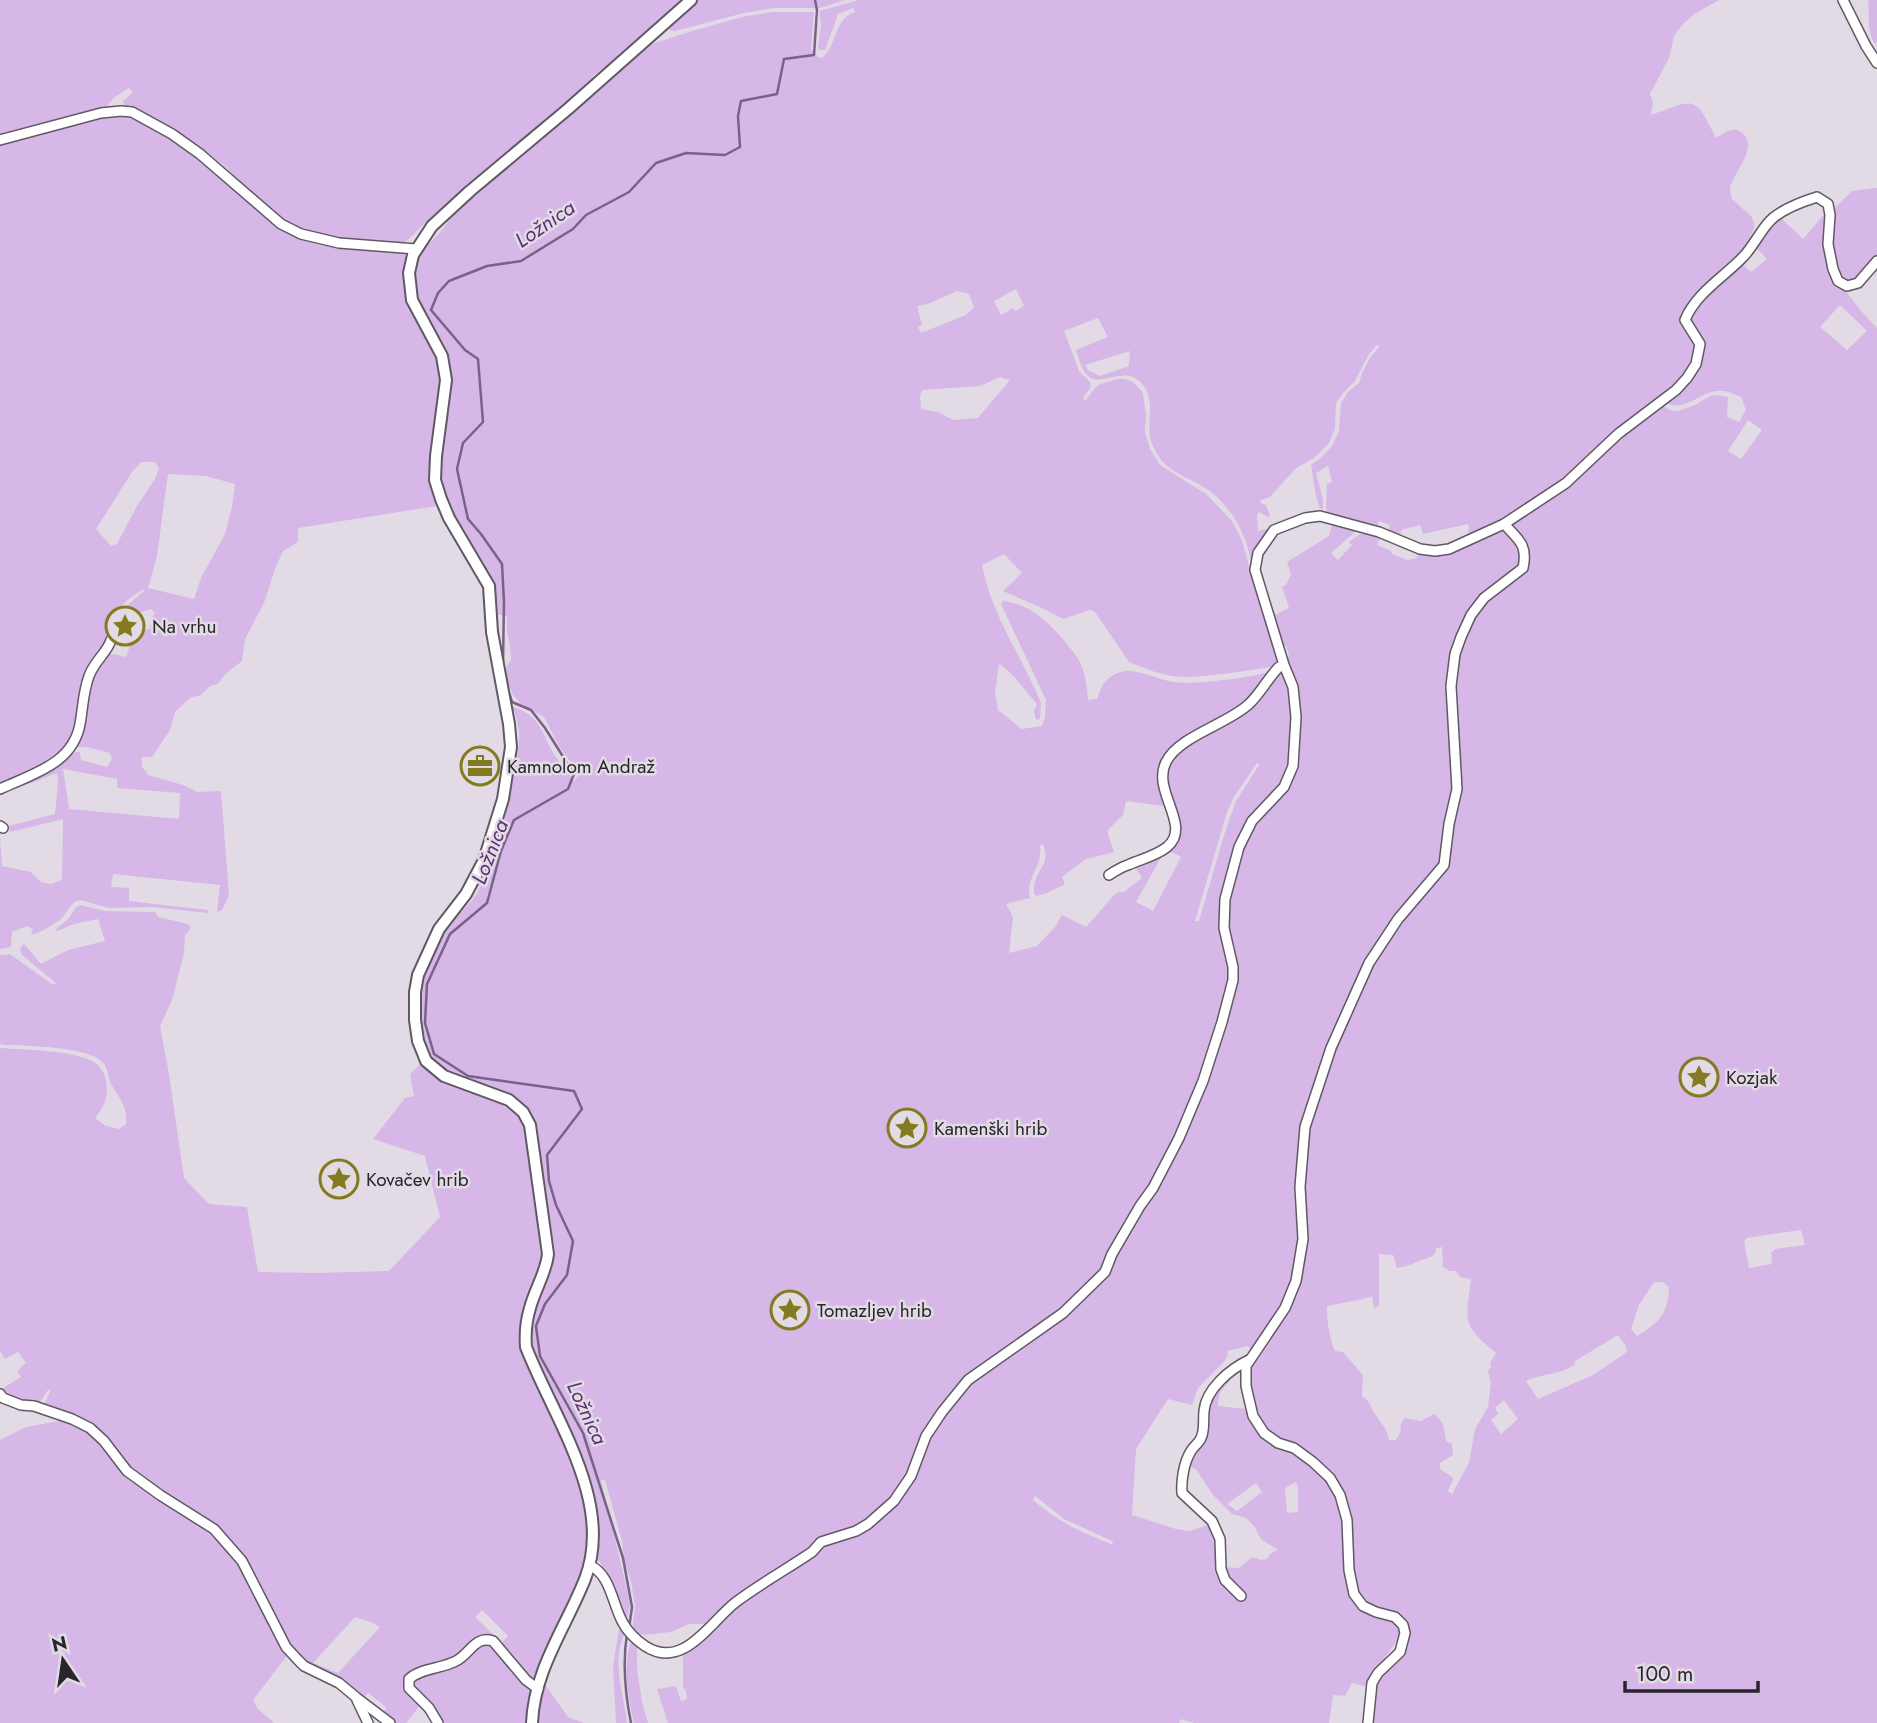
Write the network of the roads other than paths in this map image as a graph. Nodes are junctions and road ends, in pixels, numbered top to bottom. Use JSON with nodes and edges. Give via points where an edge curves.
{"nodes":[{"id":1,"x":691,"y":0,"type":"edge"},
{"id":2,"x":1843,"y":0,"type":"edge"},
{"id":3,"x":1877,"y":63,"type":"edge"},
{"id":4,"x":0,"y":140,"type":"edge"},
{"id":5,"x":416,"y":249,"type":"junction"},
{"id":6,"x":1877,"y":261,"type":"edge"},
{"id":7,"x":1504,"y":524,"type":"junction"},
{"id":8,"x":111,"y":640,"type":"dead end"},
{"id":9,"x":1279,"y":667,"type":"dead end"},
{"id":10,"x":0,"y":789,"type":"edge"},
{"id":11,"x":1109,"y":875,"type":"dead end"},
{"id":12,"x":1251,"y":1360,"type":"junction"},
{"id":13,"x":0,"y":1394,"type":"edge"},
{"id":14,"x":589,"y":1565,"type":"junction"},
{"id":15,"x":1241,"y":1596,"type":"dead end"},
{"id":16,"x":538,"y":1689,"type":"junction"},
{"id":17,"x":356,"y":1699,"type":"junction"},
{"id":18,"x":368,"y":1723,"type":"edge"},
{"id":19,"x":390,"y":1723,"type":"edge"},
{"id":20,"x":438,"y":1723,"type":"edge"},
{"id":21,"x":533,"y":1723,"type":"edge"},
{"id":22,"x":1368,"y":1723,"type":"edge"}],
"edges":[{"from":1,"to":5,"type":"street","via":[[470,191],[432,226]]},
{"from":2,"to":3,"type":"street"},
{"from":4,"to":5,"type":"street","via":[[110,111],[132,113],[200,154],[271,216],[301,234],[339,243]]},
{"from":5,"to":14,"type":"street","via":[[408,273],[412,300],[442,356],[446,380],[435,480],[449,518],[489,586],[511,747],[503,799],[484,860],[439,929],[418,975],[415,1020],[426,1061],[444,1076],[509,1100],[530,1125],[548,1254],[530,1306],[526,1347],[582,1471],[593,1522]]},
{"from":6,"to":7,"type":"street","via":[[1858,283],[1847,286],[1838,281],[1828,244],[1828,204],[1816,197],[1770,220],[1743,257],[1690,309],[1685,320],[1700,344],[1696,365],[1676,390],[1618,434],[1566,483]]},
{"from":7,"to":12,"type":"street","via":[[1526,554],[1523,568],[1484,598],[1471,615],[1455,654],[1451,686],[1457,789],[1444,865],[1398,919],[1369,963],[1331,1048],[1306,1127],[1300,1187],[1303,1239],[1296,1281],[1285,1308]]},
{"from":7,"to":14,"type":"street","via":[[1435,551],[1320,516],[1274,530],[1258,553],[1255,569],[1293,687],[1293,766],[1284,787],[1252,821],[1230,878],[1224,928],[1233,980],[1203,1080],[1180,1138],[1105,1272],[1063,1312],[968,1380],[926,1436],[911,1476],[894,1501],[868,1524],[821,1542],[735,1602],[687,1648],[664,1653],[637,1640],[606,1579]]},
{"from":8,"to":10,"type":"street","via":[[90,672],[80,724],[67,753],[45,769]]},
{"from":9,"to":11,"type":"street","via":[[1237,714],[1186,741],[1166,761],[1163,788],[1176,824],[1169,846]]},
{"from":12,"to":15,"type":"street","via":[[1209,1393],[1204,1431],[1186,1460],[1182,1486],[1182,1493],[1212,1521],[1220,1539],[1225,1580]]},
{"from":12,"to":22,"type":"street","via":[[1246,1366],[1246,1386],[1253,1416],[1264,1433],[1313,1462],[1340,1495],[1354,1594],[1363,1606],[1395,1617],[1403,1625],[1401,1652],[1372,1683]]},
{"from":13,"to":17,"type":"street","via":[[90,1429],[127,1471],[214,1529],[242,1561],[286,1647],[304,1666],[339,1683]]},
{"from":14,"to":16,"type":"street"},
{"from":16,"to":20,"type":"street","via":[[493,1641],[478,1641],[462,1658],[415,1674],[407,1683]]},
{"from":16,"to":21,"type":"street"},
{"from":17,"to":18,"type":"street"},
{"from":17,"to":19,"type":"street"}]}
